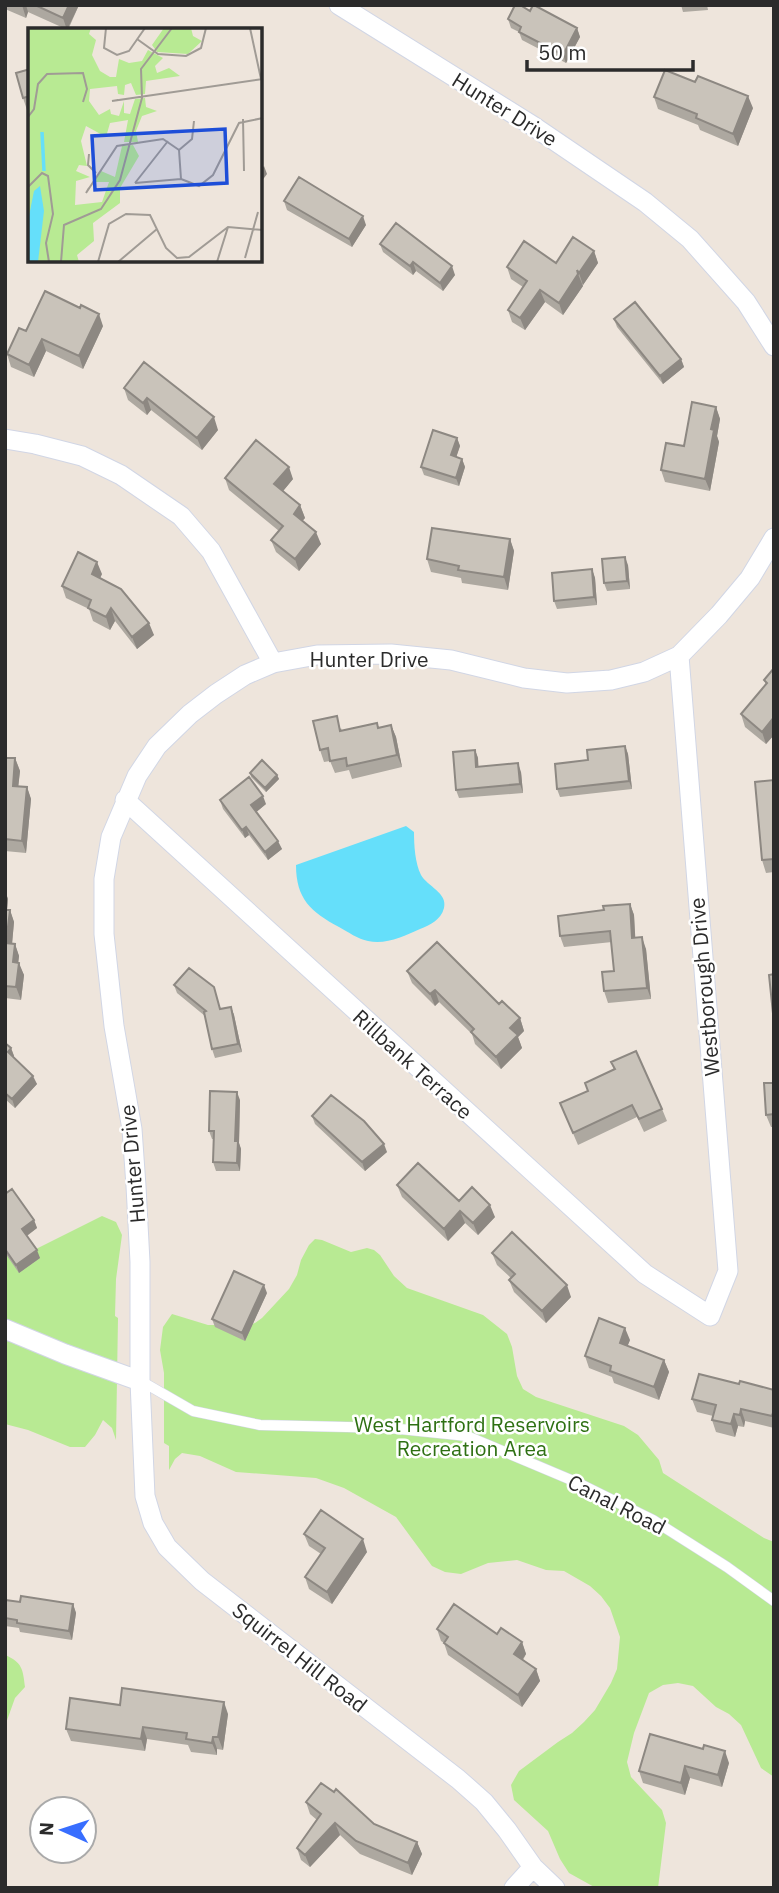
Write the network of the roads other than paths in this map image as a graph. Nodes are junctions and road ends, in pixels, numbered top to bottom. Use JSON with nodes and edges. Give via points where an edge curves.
{"nodes":[{"id":1,"x":339,"y":5,"type":"edge"},
{"id":2,"x":774,"y":346,"type":"edge"},
{"id":3,"x":5,"y":439,"type":"edge"},
{"id":4,"x":774,"y":538,"type":"edge"},
{"id":5,"x":678,"y":656,"type":"junction"},
{"id":6,"x":273,"y":663,"type":"junction"},
{"id":7,"x":125,"y":800,"type":"junction"},
{"id":8,"x":710,"y":1316,"type":"joint"},
{"id":9,"x":5,"y":1329,"type":"edge"},
{"id":10,"x":140,"y":1381,"type":"junction"},
{"id":11,"x":774,"y":1601,"type":"edge"},
{"id":12,"x":533,"y":1867,"type":"junction"},
{"id":13,"x":514,"y":1888,"type":"edge"},
{"id":14,"x":555,"y":1888,"type":"edge"}],
"edges":[{"from":1,"to":2,"type":"street","name":"Hunter Drive","via":[[645,202],[690,239],[746,302]]},
{"from":3,"to":6,"type":"street","via":[[82,456],[121,475],[181,516],[211,551]]},
{"from":4,"to":5,"type":"street","name":"Hunter Drive","via":[[750,578]]},
{"from":5,"to":6,"type":"street","name":"Hunter Drive","via":[[633,675],[567,683],[451,660],[391,654],[317,655]]},
{"from":5,"to":8,"type":"street","name":"Westborough Drive","via":[[728,1271]]},
{"from":6,"to":7,"type":"street","name":"Hunter Drive","via":[[245,675],[190,714],[157,746]]},
{"from":7,"to":8,"type":"street","name":"Rillbank Terrace","via":[[645,1274]]},
{"from":7,"to":10,"type":"street","name":"Hunter Drive","via":[[111,837],[104,879],[104,934],[132,1129],[140,1262]]},
{"from":9,"to":10,"type":"street","name":"Canal Road"},
{"from":10,"to":11,"type":"lane","name":"Canal Road","via":[[193,1411],[260,1425],[390,1428],[467,1436],[653,1520]]},
{"from":10,"to":12,"type":"street","name":"Squirrel Hill Road","via":[[145,1496],[167,1547],[202,1581],[458,1779],[484,1802]]},
{"from":12,"to":13,"type":"street"},
{"from":12,"to":14,"type":"street","name":"Squirrel Hill Road"}]}
